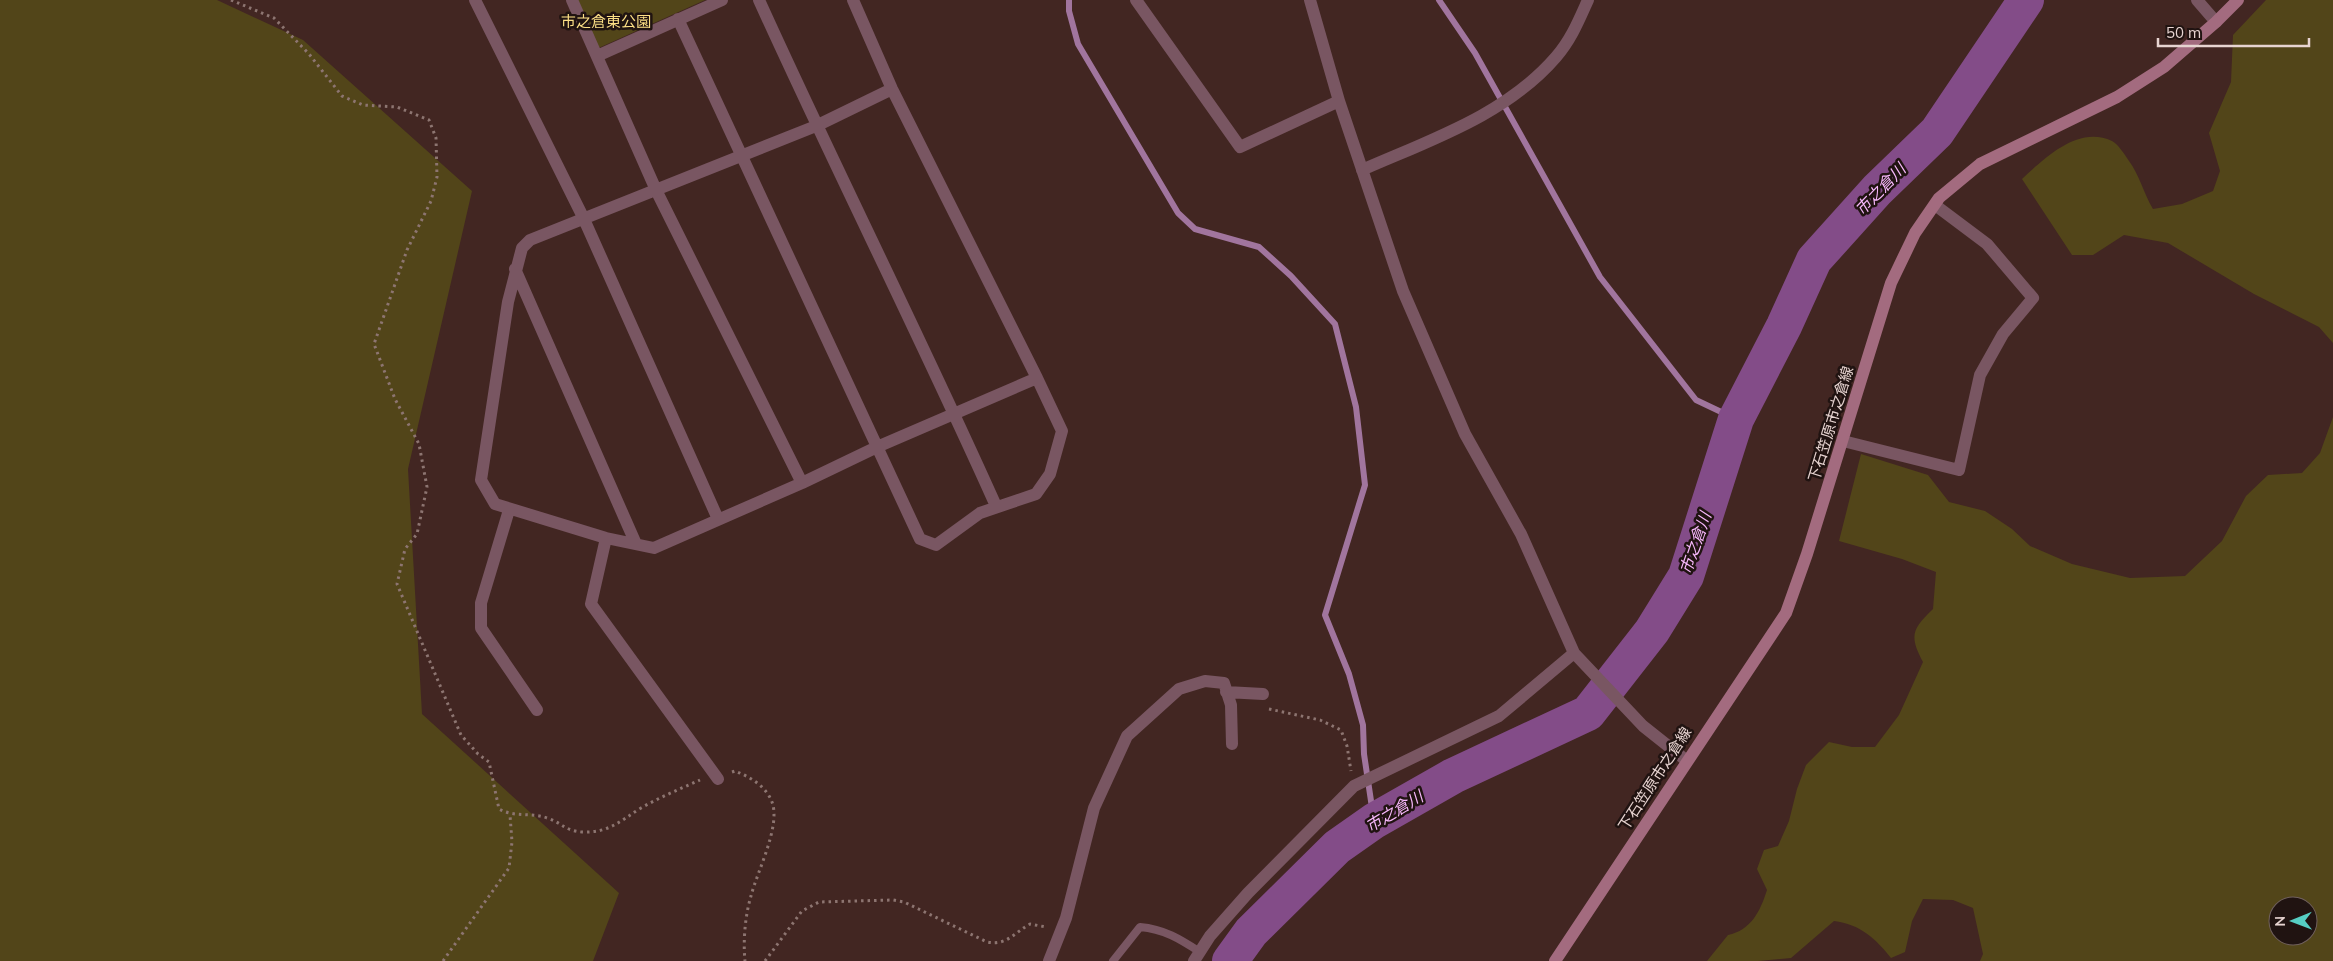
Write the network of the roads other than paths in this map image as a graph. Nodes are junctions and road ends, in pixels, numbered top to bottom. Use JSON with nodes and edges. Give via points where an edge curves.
{"nodes":[{"id":1,"x":475,"y":0,"type":"edge"},
{"id":2,"x":572,"y":0,"type":"edge"},
{"id":3,"x":722,"y":0,"type":"edge"},
{"id":4,"x":759,"y":0,"type":"edge"},
{"id":5,"x":853,"y":0,"type":"edge"},
{"id":6,"x":1136,"y":0,"type":"edge"},
{"id":7,"x":1310,"y":0,"type":"edge"},
{"id":8,"x":1588,"y":0,"type":"edge"},
{"id":9,"x":2197,"y":0,"type":"edge"},
{"id":10,"x":2238,"y":0,"type":"edge"},
{"id":11,"x":678,"y":19,"type":"junction"},
{"id":12,"x":2216,"y":22,"type":"junction"},
{"id":13,"x":597,"y":56,"type":"junction"},
{"id":14,"x":892,"y":89,"type":"junction"},
{"id":15,"x":1339,"y":100,"type":"junction"},
{"id":16,"x":816,"y":126,"type":"junction"},
{"id":17,"x":742,"y":156,"type":"junction"},
{"id":18,"x":1362,"y":170,"type":"junction"},
{"id":19,"x":656,"y":190,"type":"junction"},
{"id":20,"x":1934,"y":205,"type":"junction"},
{"id":21,"x":584,"y":218,"type":"junction"},
{"id":22,"x":515,"y":269,"type":"junction"},
{"id":23,"x":1037,"y":378,"type":"junction"},
{"id":24,"x":954,"y":413,"type":"junction"},
{"id":25,"x":1843,"y":441,"type":"junction"},
{"id":26,"x":877,"y":447,"type":"junction"},
{"id":27,"x":802,"y":483,"type":"junction"},
{"id":28,"x":996,"y":506,"type":"junction"},
{"id":29,"x":509,"y":510,"type":"junction"},
{"id":30,"x":718,"y":519,"type":"junction"},
{"id":31,"x":606,"y":538,"type":"junction"},
{"id":32,"x":636,"y":544,"type":"junction"},
{"id":33,"x":1574,"y":653,"type":"junction"},
{"id":34,"x":1226,"y":692,"type":"junction"},
{"id":35,"x":1263,"y":694,"type":"dead end"},
{"id":36,"x":537,"y":710,"type":"dead end"},
{"id":37,"x":1232,"y":744,"type":"dead end"},
{"id":38,"x":1687,"y":761,"type":"junction"},
{"id":39,"x":716,"y":776,"type":"road end"},
{"id":40,"x":1197,"y":956,"type":"edge"},
{"id":41,"x":1049,"y":961,"type":"edge"},
{"id":42,"x":1113,"y":961,"type":"edge"},
{"id":43,"x":1555,"y":961,"type":"edge"}],
"edges":[{"from":1,"to":21,"type":"street"},
{"from":2,"to":13,"type":"street"},
{"from":3,"to":11,"type":"street"},
{"from":4,"to":16,"type":"street"},
{"from":5,"to":14,"type":"street"},
{"from":6,"to":15,"type":"street","via":[[1240,147]]},
{"from":7,"to":15,"type":"street"},
{"from":8,"to":18,"type":"street","via":[[1570,38],[1556,58],[1514,94],[1482,116]]},
{"from":9,"to":12,"type":"street"},
{"from":10,"to":12,"type":"main road","name":"下石笠原市之倉線"},
{"from":11,"to":13,"type":"street"},
{"from":11,"to":17,"type":"street"},
{"from":12,"to":20,"type":"main road","name":"下石笠原市之倉線","via":[[2164,67],[2117,97],[1980,164]]},
{"from":13,"to":19,"type":"street"},
{"from":14,"to":16,"type":"street"},
{"from":14,"to":23,"type":"street"},
{"from":15,"to":18,"type":"street"},
{"from":16,"to":17,"type":"street"},
{"from":16,"to":24,"type":"street"},
{"from":17,"to":19,"type":"street"},
{"from":17,"to":26,"type":"street"},
{"from":18,"to":33,"type":"street","via":[[1403,291],[1462,425],[1521,534]]},
{"from":19,"to":21,"type":"street"},
{"from":19,"to":27,"type":"street"},
{"from":20,"to":25,"type":"main road","name":"下石笠原市之倉線","via":[[1915,233],[1891,283]]},
{"from":20,"to":25,"type":"street","via":[[1988,244],[2033,298],[2003,334],[1980,375],[1959,470]]},
{"from":21,"to":22,"type":"street","via":[[530,240],[522,248]]},
{"from":21,"to":30,"type":"street"},
{"from":22,"to":29,"type":"street","via":[[480,480],[495,504]]},
{"from":22,"to":32,"type":"street"},
{"from":23,"to":24,"type":"street"},
{"from":23,"to":28,"type":"street","via":[[1062,431],[1050,474],[1036,494]]},
{"from":24,"to":26,"type":"street"},
{"from":24,"to":28,"type":"street"},
{"from":25,"to":38,"type":"main road","name":"下石笠原市之倉線","via":[[1786,613]]},
{"from":26,"to":27,"type":"street"},
{"from":26,"to":28,"type":"street","via":[[920,539],[936,544],[980,513]]},
{"from":27,"to":30,"type":"street"},
{"from":29,"to":31,"type":"street"},
{"from":29,"to":36,"type":"street","via":[[481,603],[482,628]]},
{"from":30,"to":32,"type":"street","via":[[654,548]]},
{"from":31,"to":32,"type":"street"},
{"from":31,"to":39,"type":"street","via":[[591,604]]},
{"from":33,"to":38,"type":"street","via":[[1643,726]]},
{"from":33,"to":40,"type":"street","via":[[1499,716],[1354,786],[1248,893]]},
{"from":34,"to":35,"type":"street"},
{"from":34,"to":37,"type":"street","via":[[1232,705]]},
{"from":34,"to":41,"type":"street","via":[[1224,682],[1205,681],[1179,688],[1127,736],[1094,808],[1066,918]]},
{"from":38,"to":43,"type":"main road","name":"下石笠原市之倉線"},
{"from":40,"to":42,"type":"lane","via":[[1179,938],[1156,928],[1140,927]]}]}
